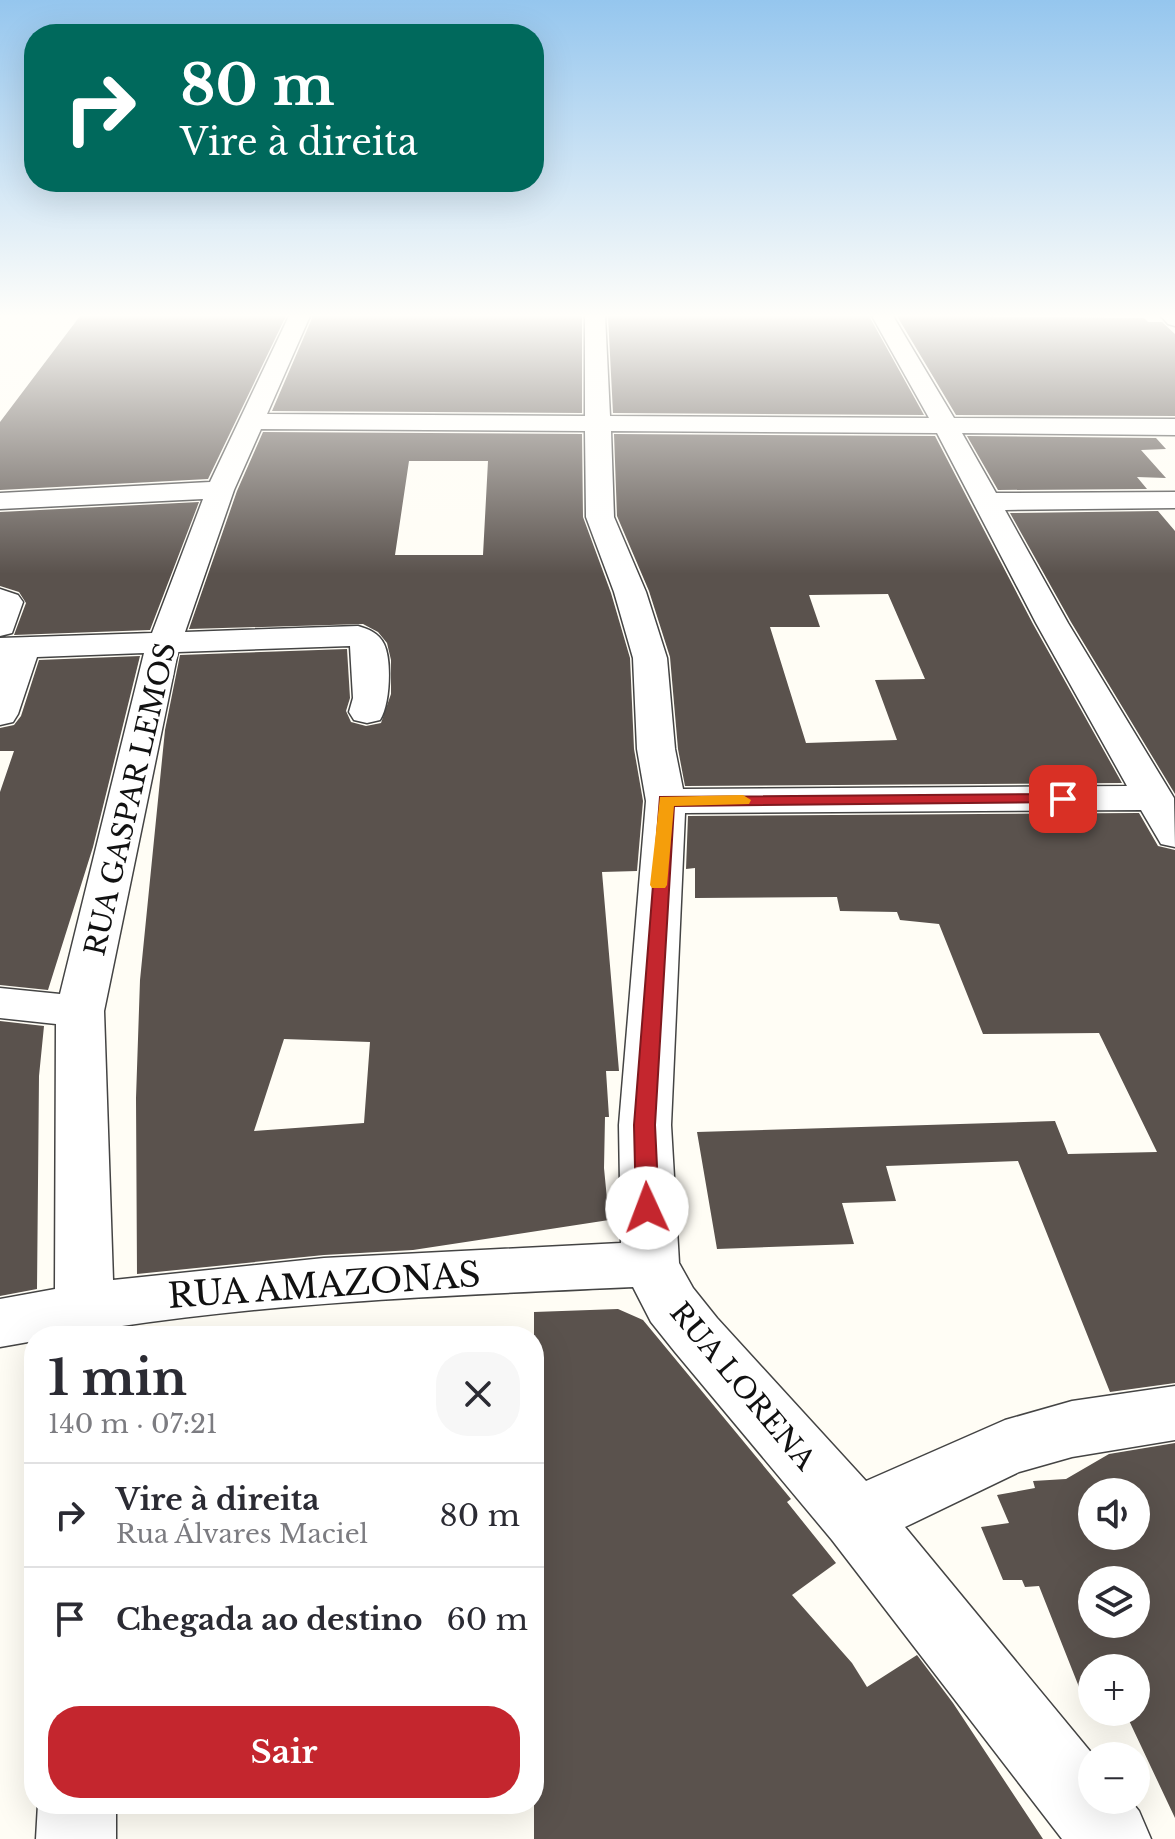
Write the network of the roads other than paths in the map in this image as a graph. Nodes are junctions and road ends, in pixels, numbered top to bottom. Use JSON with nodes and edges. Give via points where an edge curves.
{"nodes":[{"id":1,"x":262,"y":402,"type":"edge"},
{"id":2,"x":597,"y":402,"type":"edge"},
{"id":3,"x":932,"y":402,"type":"edge"},
{"id":4,"x":254,"y":421,"type":"junction"},
{"id":5,"x":597,"y":422,"type":"junction"},
{"id":6,"x":944,"y":423,"type":"junction"},
{"id":7,"x":1147,"y":427,"type":"junction"},
{"id":8,"x":1175,"y":427,"type":"edge"},
{"id":9,"x":1175,"y":456,"type":"edge"},
{"id":10,"x":220,"y":490,"type":"junction"},
{"id":11,"x":1175,"y":500,"type":"edge"},
{"id":12,"x":0,"y":501,"type":"edge"},
{"id":13,"x":987,"y":502,"type":"junction"},
{"id":14,"x":0,"y":599,"type":"edge"},
{"id":15,"x":8,"y":640,"type":"edge"},
{"id":16,"x":165,"y":642,"type":"junction"},
{"id":17,"x":367,"y":712,"type":"dead end"},
{"id":18,"x":0,"y":714,"type":"edge"},
{"id":19,"x":1154,"y":798,"type":"junction"},
{"id":20,"x":666,"y":801,"type":"junction"},
{"id":21,"x":1175,"y":835,"type":"edge"},
{"id":22,"x":0,"y":1003,"type":"edge"},
{"id":23,"x":80,"y":1011,"type":"junction"},
{"id":24,"x":650,"y":1264,"type":"junction"},
{"id":25,"x":85,"y":1321,"type":"edge"},
{"id":26,"x":0,"y":1323,"type":"edge"},
{"id":27,"x":1175,"y":1413,"type":"edge"},
{"id":28,"x":856,"y":1518,"type":"junction"},
{"id":29,"x":77,"y":1814,"type":"edge"},
{"id":30,"x":76,"y":1839,"type":"edge"},
{"id":31,"x":1111,"y":1839,"type":"edge"}],
"edges":[{"from":1,"to":4,"type":"street","name":"RUA GASPAR LEMOS"},
{"from":2,"to":5,"type":"street","name":"RUA LORENA"},
{"from":3,"to":6,"type":"street"},
{"from":4,"to":5,"type":"street"},
{"from":4,"to":10,"type":"street","name":"RUA GASPAR LEMOS"},
{"from":5,"to":6,"type":"street"},
{"from":5,"to":20,"type":"street","name":"RUA LORENA","via":[[600,517],[650,658],[656,749]]},
{"from":6,"to":7,"type":"street"},
{"from":6,"to":13,"type":"street"},
{"from":7,"to":8,"type":"street"},
{"from":7,"to":9,"type":"street"},
{"from":10,"to":12,"type":"street"},
{"from":10,"to":16,"type":"street","name":"RUA GASPAR LEMOS"},
{"from":11,"to":13,"type":"street","via":[[1110,512]]},
{"from":13,"to":19,"type":"street"},
{"from":14,"to":15,"type":"street","via":[[7,602]]},
{"from":15,"to":16,"type":"street"},
{"from":15,"to":18,"type":"street"},
{"from":16,"to":17,"type":"street","via":[[358,636],[369,646]]},
{"from":16,"to":23,"type":"street","name":"RUA GASPAR LEMOS"},
{"from":19,"to":20,"type":"street"},
{"from":19,"to":21,"type":"street"},
{"from":20,"to":24,"type":"street","name":"RUA LORENA","via":[[645,1125]]},
{"from":22,"to":23,"type":"street"},
{"from":23,"to":25,"type":"street","name":"RUA GASPAR LEMOS"},
{"from":24,"to":25,"type":"street","name":"RUA AMAZONAS","via":[[329,1279]]},
{"from":24,"to":28,"type":"street","name":"RUA LORENA","via":[[696,1335]]},
{"from":25,"to":26,"type":"street","name":"RUA AMAZONAS"},
{"from":27,"to":28,"type":"street","via":[[1072,1429],[1005,1448]]},
{"from":28,"to":31,"type":"street","name":"RUA LORENA"},
{"from":29,"to":30,"type":"street"}]}
